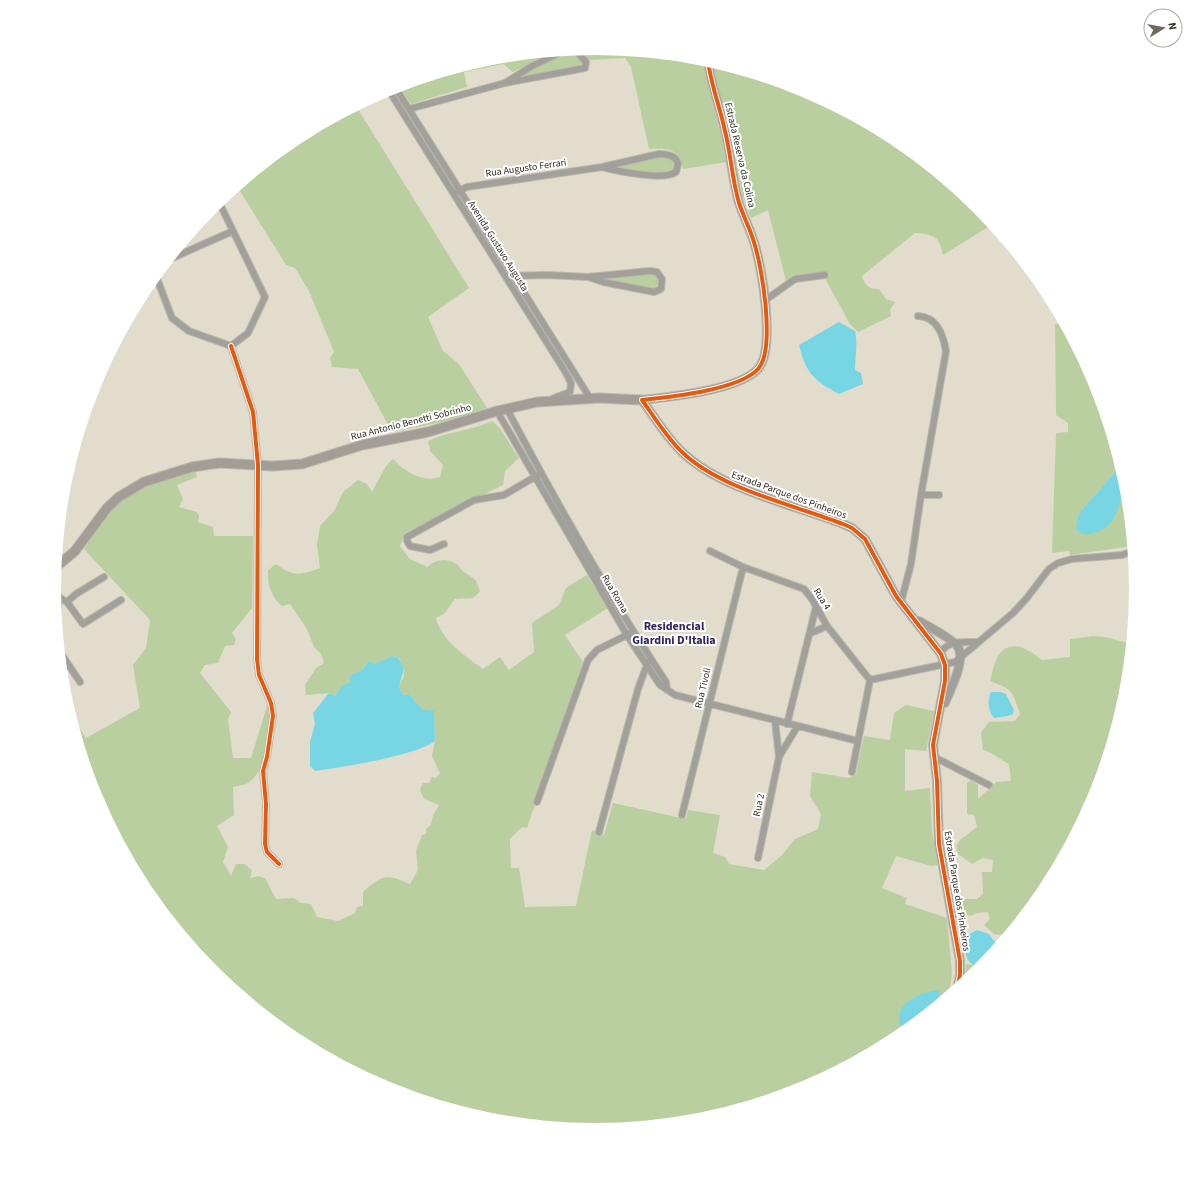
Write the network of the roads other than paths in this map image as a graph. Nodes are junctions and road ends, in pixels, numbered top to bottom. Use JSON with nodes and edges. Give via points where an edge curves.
{"nodes":[{"id":1,"x":580,"y":55,"type":"edge"},
{"id":2,"x":551,"y":57,"type":"edge"},
{"id":3,"x":709,"y":67,"type":"edge"},
{"id":4,"x":505,"y":83,"type":"junction"},
{"id":5,"x":399,"y":93,"type":"edge"},
{"id":6,"x":392,"y":96,"type":"edge"},
{"id":7,"x":409,"y":108,"type":"junction"},
{"id":8,"x":602,"y":167,"type":"junction"},
{"id":9,"x":460,"y":190,"type":"junction"},
{"id":10,"x":454,"y":194,"type":"junction"},
{"id":11,"x":222,"y":208,"type":"edge"},
{"id":12,"x":233,"y":230,"type":"junction"},
{"id":13,"x":180,"y":254,"type":"edge"},
{"id":14,"x":512,"y":275,"type":"junction"},
{"id":15,"x":825,"y":275,"type":"dead end"},
{"id":16,"x":505,"y":276,"type":"junction"},
{"id":17,"x":588,"y":277,"type":"junction"},
{"id":18,"x":158,"y":282,"type":"edge"},
{"id":19,"x":764,"y":301,"type":"junction"},
{"id":20,"x":918,"y":316,"type":"dead end"},
{"id":21,"x":231,"y":346,"type":"junction"},
{"id":22,"x":590,"y":398,"type":"junction"},
{"id":23,"x":642,"y":400,"type":"junction"},
{"id":24,"x":544,"y":401,"type":"junction"},
{"id":25,"x":507,"y":409,"type":"junction"},
{"id":26,"x":497,"y":411,"type":"junction"},
{"id":27,"x":258,"y":465,"type":"junction"},
{"id":28,"x":541,"y":473,"type":"junction"},
{"id":29,"x":535,"y":477,"type":"junction"},
{"id":30,"x":921,"y":495,"type":"junction"},
{"id":31,"x":939,"y":495,"type":"dead end"},
{"id":32,"x":570,"y":522,"type":"junction"},
{"id":33,"x":563,"y":526,"type":"junction"},
{"id":34,"x":444,"y":544,"type":"dead end"},
{"id":35,"x":710,"y":551,"type":"dead end"},
{"id":36,"x":1129,"y":553,"type":"edge"},
{"id":37,"x":62,"y":562,"type":"edge"},
{"id":38,"x":743,"y":567,"type":"junction"},
{"id":39,"x":104,"y":577,"type":"dead end"},
{"id":40,"x":61,"y":599,"type":"edge"},
{"id":41,"x":121,"y":600,"type":"dead end"},
{"id":42,"x":66,"y":602,"type":"junction"},
{"id":43,"x":901,"y":602,"type":"junction"},
{"id":44,"x":816,"y":607,"type":"junction"},
{"id":45,"x":915,"y":619,"type":"junction"},
{"id":46,"x":827,"y":626,"type":"junction"},
{"id":47,"x":634,"y":632,"type":"junction"},
{"id":48,"x":811,"y":633,"type":"junction"},
{"id":49,"x":627,"y":635,"type":"junction"},
{"id":50,"x":978,"y":642,"type":"junction"},
{"id":51,"x":954,"y":643,"type":"junction"},
{"id":52,"x":941,"y":654,"type":"junction"},
{"id":53,"x":960,"y":659,"type":"junction"},
{"id":54,"x":66,"y":662,"type":"edge"},
{"id":55,"x":648,"y":662,"type":"junction"},
{"id":56,"x":945,"y":665,"type":"junction"},
{"id":57,"x":870,"y":680,"type":"junction"},
{"id":58,"x":80,"y":682,"type":"dead end"},
{"id":59,"x":709,"y":704,"type":"junction"},
{"id":60,"x":776,"y":721,"type":"junction"},
{"id":61,"x":937,"y":721,"type":"junction"},
{"id":62,"x":787,"y":724,"type":"junction"},
{"id":63,"x":797,"y":727,"type":"junction"},
{"id":64,"x":858,"y":741,"type":"junction"},
{"id":65,"x":779,"y":757,"type":"junction"},
{"id":66,"x":934,"y":757,"type":"junction"},
{"id":67,"x":852,"y":772,"type":"dead end"},
{"id":68,"x":989,"y":785,"type":"dead end"},
{"id":69,"x":537,"y":802,"type":"dead end"},
{"id":70,"x":682,"y":815,"type":"dead end"},
{"id":71,"x":599,"y":832,"type":"dead end"},
{"id":72,"x":758,"y":858,"type":"dead end"},
{"id":73,"x":279,"y":864,"type":"dead end"},
{"id":74,"x":959,"y":981,"type":"edge"}],
"edges":[{"from":1,"to":4,"type":"street","via":[[586,62],[582,70]]},
{"from":2,"to":4,"type":"street"},
{"from":3,"to":19,"type":"street","name":"Estrada Reserva da Colina","via":[[726,132],[739,203],[759,259]]},
{"from":4,"to":7,"type":"street"},
{"from":5,"to":7,"type":"street","name":"Avenida Gustavo Augusta"},
{"from":6,"to":10,"type":"street","name":"Avenida Gustavo Augusta"},
{"from":7,"to":9,"type":"street","name":"Avenida Gustavo Augusta"},
{"from":8,"to":8,"type":"street","name":"Rua Augusto Ferrari","via":[[626,173],[667,175],[676,172],[678,164],[674,157],[665,154]]},
{"from":8,"to":9,"type":"street","name":"Rua Augusto Ferrari"},
{"from":9,"to":10,"type":"street","name":"Rua Augusto Ferrari"},
{"from":9,"to":14,"type":"street","name":"Avenida Gustavo Augusta"},
{"from":10,"to":16,"type":"street","name":"Avenida Gustavo Augusta"},
{"from":11,"to":12,"type":"street"},
{"from":12,"to":13,"type":"street"},
{"from":12,"to":21,"type":"street","via":[[265,297],[248,332]]},
{"from":14,"to":16,"type":"street"},
{"from":14,"to":17,"type":"street"},
{"from":14,"to":22,"type":"street","name":"Avenida Gustavo Augusta"},
{"from":15,"to":19,"type":"street","via":[[795,279]]},
{"from":16,"to":24,"type":"street","name":"Avenida Gustavo Augusta","via":[[571,383],[570,392]]},
{"from":17,"to":17,"type":"street","via":[[654,292],[660,289],[662,280],[657,272],[650,271]]},
{"from":18,"to":21,"type":"street","via":[[172,318],[190,331]]},
{"from":19,"to":23,"type":"street","name":"Estrada Reserva da Colina","via":[[766,352],[758,369],[752,375],[721,387]]},
{"from":20,"to":30,"type":"street","via":[[929,318],[935,324],[946,351]]},
{"from":21,"to":27,"type":"street","via":[[253,412]]},
{"from":22,"to":23,"type":"main road","name":"Rua Antonio Benetti Sobrinho"},
{"from":22,"to":24,"type":"main road","name":"Rua Antonio Benetti Sobrinho"},
{"from":23,"to":43,"type":"street","name":"Estrada Parque dos Pinheiros","via":[[674,444],[698,465],[742,488],[843,524],[858,532],[868,544],[887,582]]},
{"from":24,"to":25,"type":"main road","name":"Rua Antonio Benetti Sobrinho"},
{"from":25,"to":26,"type":"main road","name":"Rua Antonio Benetti Sobrinho"},
{"from":25,"to":28,"type":"street","name":"Rua Roma"},
{"from":26,"to":27,"type":"main road","name":"Rua Antonio Benetti Sobrinho","via":[[435,430],[362,445],[302,464]]},
{"from":26,"to":29,"type":"street","name":"Rua Roma"},
{"from":27,"to":37,"type":"main road","name":"Rua Antonio Benetti Sobrinho","via":[[206,464],[144,482],[119,497],[107,508],[75,551]]},
{"from":27,"to":73,"type":"street","via":[[257,659],[259,675],[271,703],[273,716],[263,771],[266,804],[264,832],[267,852]]},
{"from":28,"to":29,"type":"street"},
{"from":28,"to":32,"type":"street","name":"Rua Roma"},
{"from":29,"to":33,"type":"street","name":"Rua Roma"},
{"from":29,"to":34,"type":"street","via":[[504,495],[474,500],[407,537],[410,546],[426,550]]},
{"from":30,"to":31,"type":"street"},
{"from":30,"to":43,"type":"street","via":[[911,564]]},
{"from":32,"to":33,"type":"street"},
{"from":32,"to":47,"type":"street","name":"Rua Roma"},
{"from":33,"to":49,"type":"street","name":"Rua Roma"},
{"from":35,"to":38,"type":"street","name":"Rua 4"},
{"from":36,"to":50,"type":"street","via":[[1064,560],[1054,565],[1013,613]]},
{"from":38,"to":44,"type":"street","name":"Rua 4","via":[[804,590]]},
{"from":38,"to":59,"type":"street","name":"Rua Tivoli"},
{"from":39,"to":42,"type":"street"},
{"from":40,"to":42,"type":"street"},
{"from":41,"to":42,"type":"street","via":[[83,624]]},
{"from":43,"to":45,"type":"street","name":"Estrada Parque dos Pinheiros"},
{"from":44,"to":46,"type":"street","name":"Rua 4"},
{"from":44,"to":48,"type":"street"},
{"from":45,"to":51,"type":"street","name":"Estrada Parque dos Pinheiros"},
{"from":45,"to":52,"type":"street","name":"Estrada Parque dos Pinheiros"},
{"from":46,"to":48,"type":"street"},
{"from":46,"to":57,"type":"street","name":"Rua 4"},
{"from":47,"to":49,"type":"street"},
{"from":47,"to":55,"type":"street","name":"Rua Roma"},
{"from":48,"to":62,"type":"street"},
{"from":49,"to":55,"type":"street","name":"Rua Roma"},
{"from":49,"to":69,"type":"street","via":[[597,650],[588,660]]},
{"from":50,"to":51,"type":"street"},
{"from":50,"to":53,"type":"street"},
{"from":51,"to":52,"type":"street","via":[[943,648]]},
{"from":51,"to":53,"type":"street"},
{"from":52,"to":56,"type":"street","name":"Estrada Parque dos Pinheiros"},
{"from":53,"to":56,"type":"street"},
{"from":53,"to":61,"type":"street","name":"Estrada Parque dos Pinheiros","via":[[958,671]]},
{"from":54,"to":58,"type":"street"},
{"from":55,"to":59,"type":"street","name":"Rua Roma","via":[[660,684],[667,690],[675,695]]},
{"from":55,"to":71,"type":"street","via":[[638,689]]},
{"from":56,"to":57,"type":"street"},
{"from":56,"to":61,"type":"street","name":"Estrada Parque dos Pinheiros","via":[[945,681]]},
{"from":57,"to":64,"type":"street"},
{"from":59,"to":60,"type":"street"},
{"from":59,"to":70,"type":"street","name":"Rua Tivoli"},
{"from":60,"to":62,"type":"street"},
{"from":60,"to":65,"type":"street","name":"Rua 2"},
{"from":61,"to":66,"type":"street","name":"Estrada Parque dos Pinheiros","via":[[933,739]]},
{"from":62,"to":63,"type":"street"},
{"from":63,"to":64,"type":"street"},
{"from":63,"to":65,"type":"street","name":"Rua 2"},
{"from":64,"to":67,"type":"street"},
{"from":65,"to":72,"type":"street","name":"Rua 2"},
{"from":66,"to":68,"type":"street"},
{"from":66,"to":74,"type":"street","name":"Estrada Parque dos Pinheiros","via":[[939,844],[960,961]]}]}
